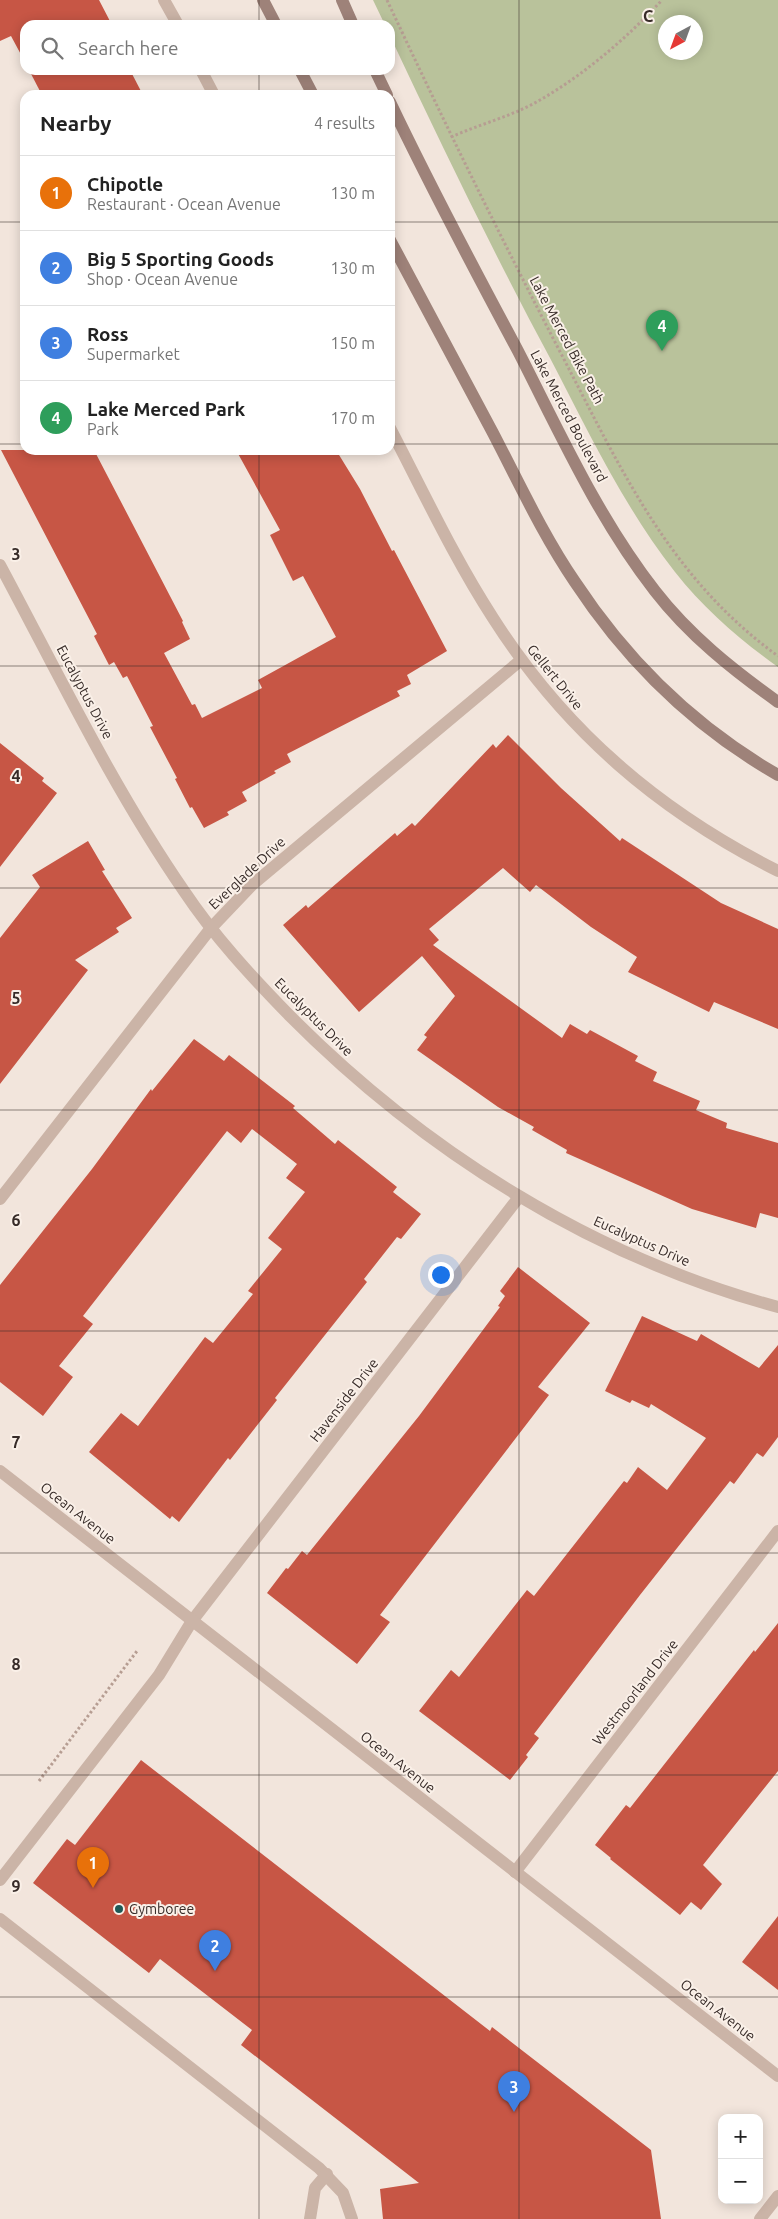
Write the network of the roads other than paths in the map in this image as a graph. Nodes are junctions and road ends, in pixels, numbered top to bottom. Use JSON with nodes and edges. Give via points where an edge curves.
{"nodes":[{"id":1,"x":164,"y":0,"type":"edge"},
{"id":2,"x":263,"y":0,"type":"edge"},
{"id":3,"x":342,"y":0,"type":"edge"},
{"id":4,"x":175,"y":20,"type":"edge"},
{"id":5,"x":273,"y":20,"type":"edge"},
{"id":6,"x":352,"y":20,"type":"edge"},
{"id":7,"x":204,"y":75,"type":"edge"},
{"id":8,"x":303,"y":75,"type":"edge"},
{"id":9,"x":377,"y":75,"type":"edge"},
{"id":10,"x":211,"y":90,"type":"edge"},
{"id":11,"x":310,"y":90,"type":"edge"},
{"id":12,"x":385,"y":90,"type":"edge"},
{"id":13,"x":395,"y":112,"type":"edge"},
{"id":14,"x":395,"y":249,"type":"edge"},
{"id":15,"x":395,"y":437,"type":"edge"},
{"id":16,"x":0,"y":564,"type":"edge"},
{"id":17,"x":521,"y":660,"type":"junction"},
{"id":18,"x":778,"y":702,"type":"edge"},
{"id":19,"x":778,"y":775,"type":"edge"},
{"id":20,"x":778,"y":872,"type":"edge"},
{"id":21,"x":211,"y":928,"type":"junction"},
{"id":22,"x":519,"y":1197,"type":"junction"},
{"id":23,"x":0,"y":1199,"type":"edge"},
{"id":24,"x":778,"y":1307,"type":"edge"},
{"id":25,"x":0,"y":1471,"type":"edge"},
{"id":26,"x":778,"y":1531,"type":"edge"},
{"id":27,"x":192,"y":1621,"type":"junction"},
{"id":28,"x":515,"y":1872,"type":"junction"},
{"id":29,"x":0,"y":1880,"type":"edge"},
{"id":30,"x":0,"y":1919,"type":"edge"},
{"id":31,"x":778,"y":2076,"type":"edge"},
{"id":32,"x":327,"y":2174,"type":"junction"},
{"id":33,"x":778,"y":2196,"type":"edge"},
{"id":34,"x":310,"y":2219,"type":"edge"},
{"id":35,"x":352,"y":2219,"type":"edge"},
{"id":36,"x":760,"y":2219,"type":"edge"}],
"edges":[{"from":1,"to":4,"type":"street"},
{"from":2,"to":5,"type":"main road"},
{"from":3,"to":6,"type":"main road"},
{"from":7,"to":10,"type":"street"},
{"from":8,"to":11,"type":"main road"},
{"from":9,"to":12,"type":"main road"},
{"from":13,"to":18,"type":"main road","name":"Lake Merced Boulevard","via":[[583,476],[630,556],[686,626],[718,656]]},
{"from":14,"to":19,"type":"main road","via":[[531,506],[574,581],[600,618],[628,653],[690,714],[723,740]]},
{"from":15,"to":17,"type":"street","name":"Gellert Drive","via":[[466,572]]},
{"from":16,"to":21,"type":"street","name":"Eucalyptus Drive","via":[[133,812]]},
{"from":17,"to":20,"type":"street","name":"Gellert Drive","via":[[584,734],[656,798],[696,826]]},
{"from":17,"to":21,"type":"street","name":"Everglade Drive","via":[[252,884]]},
{"from":21,"to":22,"type":"street","name":"Eucalyptus Drive","via":[[274,999],[353,1075],[434,1141]]},
{"from":21,"to":23,"type":"street","name":"Everglade Drive"},
{"from":22,"to":24,"type":"street","name":"Eucalyptus Drive","via":[[607,1244],[707,1285]]},
{"from":22,"to":27,"type":"street","name":"Havenside Drive"},
{"from":25,"to":27,"type":"street","name":"Ocean Avenue"},
{"from":26,"to":28,"type":"street","name":"Westmoorland Drive"},
{"from":27,"to":28,"type":"street","name":"Ocean Avenue"},
{"from":27,"to":29,"type":"street","name":"Havenside Drive","via":[[162,1670]]},
{"from":28,"to":31,"type":"street","name":"Ocean Avenue"},
{"from":30,"to":32,"type":"street"},
{"from":32,"to":34,"type":"street","via":[[315,2188]]},
{"from":32,"to":35,"type":"street","via":[[343,2193]]},
{"from":33,"to":36,"type":"street"}]}
